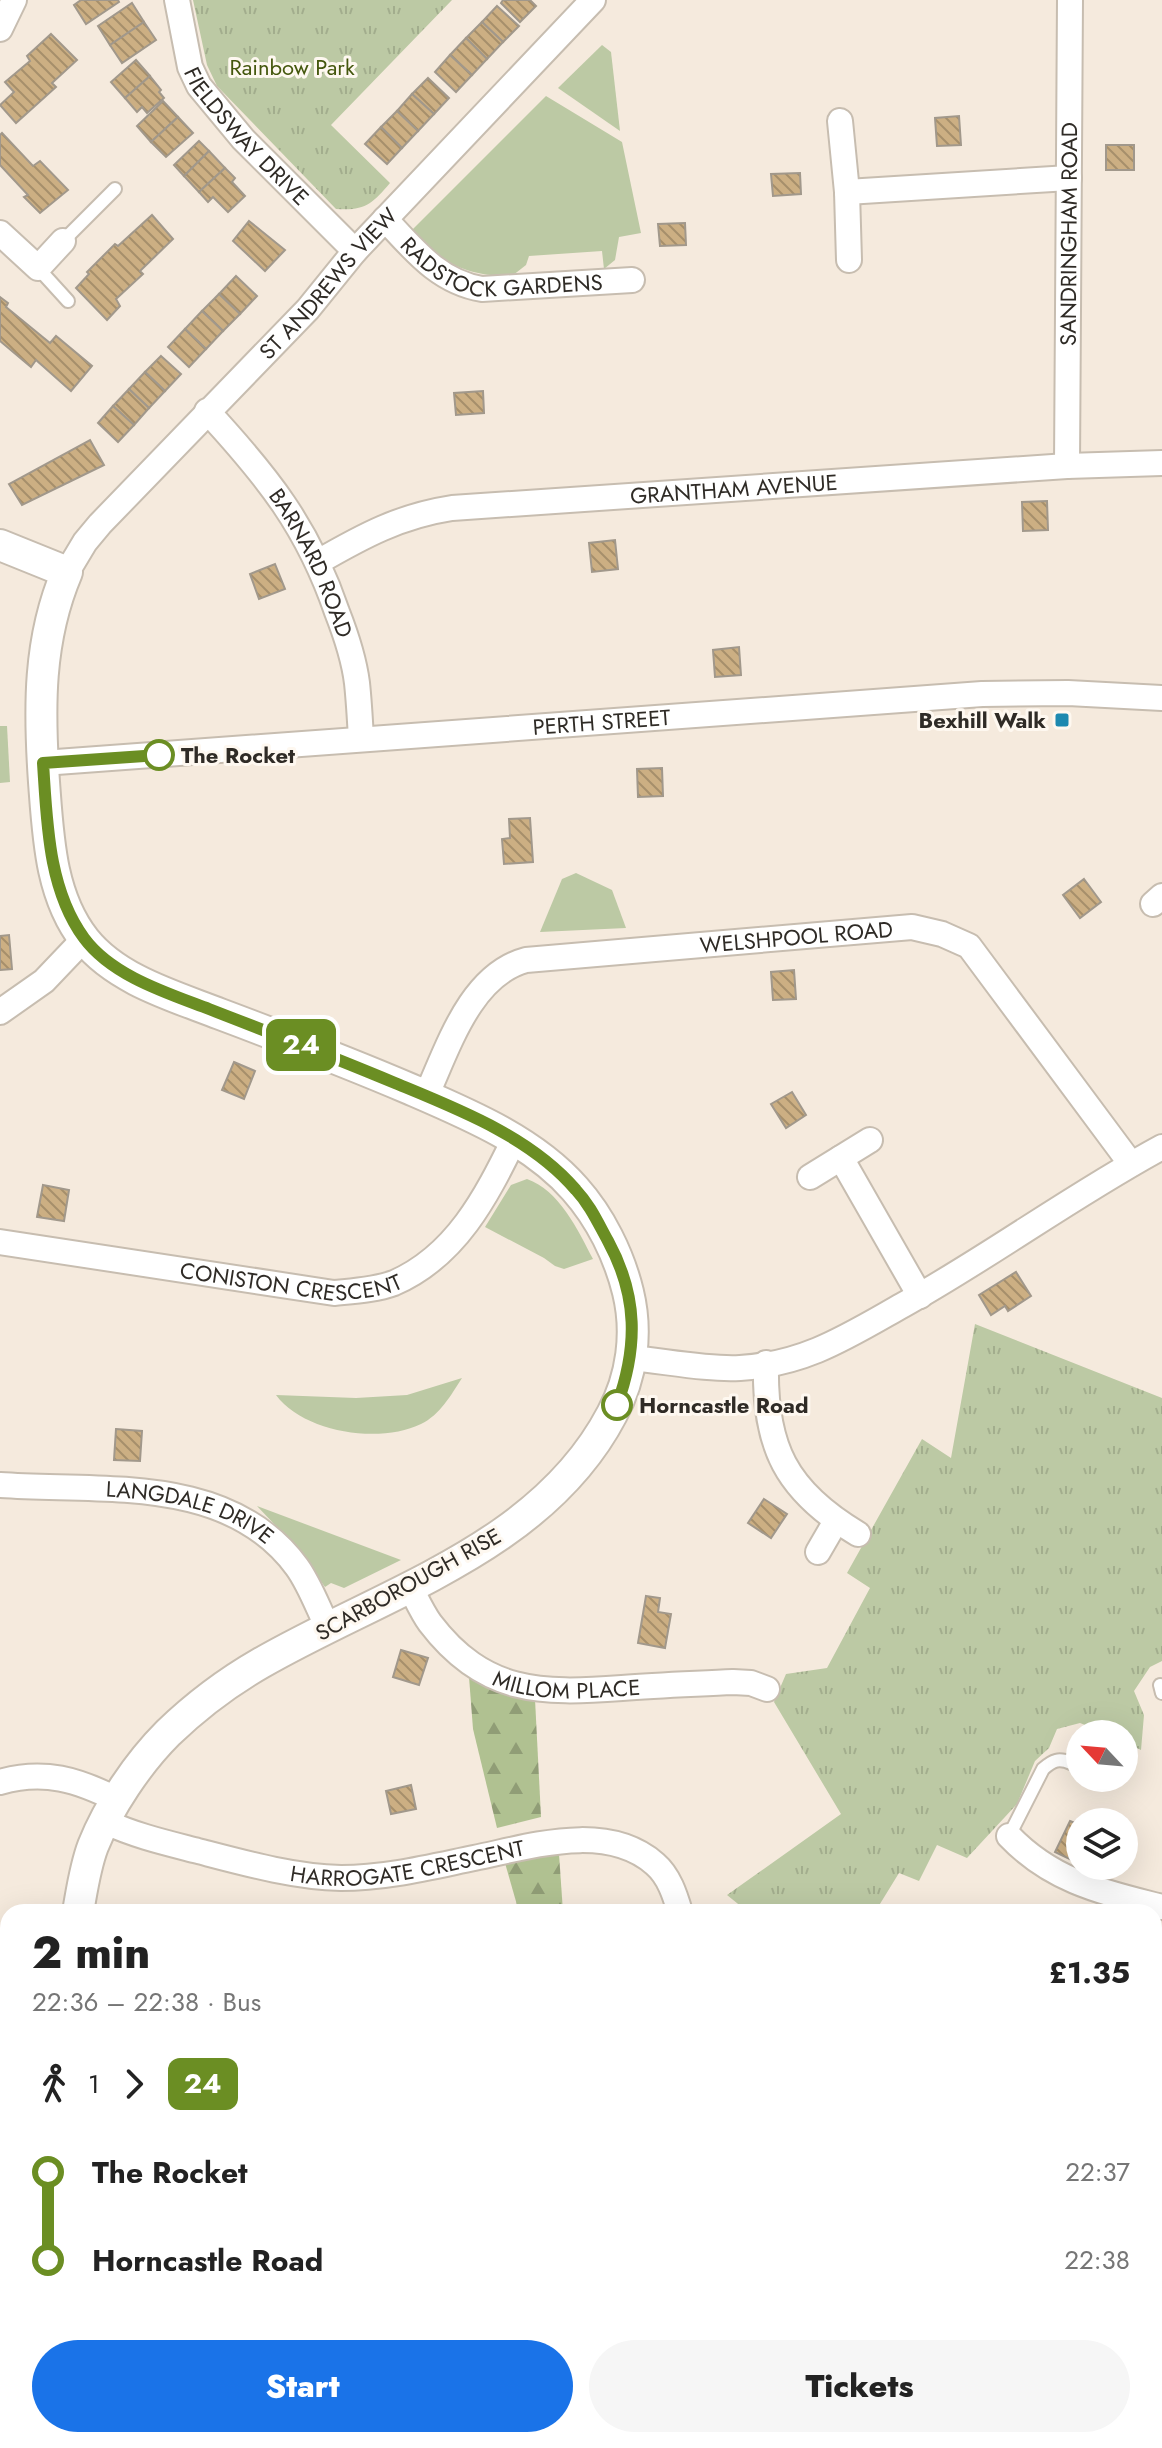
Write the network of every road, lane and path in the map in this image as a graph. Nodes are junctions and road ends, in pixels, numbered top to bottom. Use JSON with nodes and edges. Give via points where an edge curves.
{"nodes":[{"id":1,"x":14,"y":0,"type":"edge"},
{"id":2,"x":177,"y":0,"type":"edge"},
{"id":3,"x":593,"y":0,"type":"edge"},
{"id":4,"x":1070,"y":0,"type":"edge"},
{"id":5,"x":0,"y":29,"type":"edge"},
{"id":6,"x":840,"y":121,"type":"dead end"},
{"id":7,"x":1069,"y":178,"type":"junction"},
{"id":8,"x":115,"y":189,"type":"dead end"},
{"id":9,"x":847,"y":192,"type":"junction"},
{"id":10,"x":385,"y":219,"type":"junction"},
{"id":11,"x":63,"y":241,"type":"joint"},
{"id":12,"x":3,"y":243,"type":"edge"},
{"id":13,"x":355,"y":251,"type":"junction"},
{"id":14,"x":849,"y":260,"type":"dead end"},
{"id":15,"x":38,"y":268,"type":"junction"},
{"id":16,"x":632,"y":280,"type":"dead end"},
{"id":17,"x":68,"y":301,"type":"dead end"},
{"id":18,"x":207,"y":411,"type":"junction"},
{"id":19,"x":1162,"y":463,"type":"edge"},
{"id":20,"x":1067,"y":466,"type":"junction"},
{"id":21,"x":0,"y":545,"type":"edge"},
{"id":22,"x":318,"y":562,"type":"junction"},
{"id":23,"x":67,"y":572,"type":"junction"},
{"id":24,"x":1162,"y":698,"type":"edge"},
{"id":25,"x":361,"y":739,"type":"junction"},
{"id":26,"x":43,"y":763,"type":"junction"},
{"id":27,"x":84,"y":939,"type":"junction"},
{"id":28,"x":0,"y":1012,"type":"edge"},
{"id":29,"x":426,"y":1096,"type":"junction"},
{"id":30,"x":514,"y":1140,"type":"junction"},
{"id":31,"x":870,"y":1140,"type":"dead end"},
{"id":32,"x":1162,"y":1147,"type":"edge"},
{"id":33,"x":841,"y":1158,"type":"junction"},
{"id":34,"x":1131,"y":1164,"type":"junction"},
{"id":35,"x":810,"y":1177,"type":"dead end"},
{"id":36,"x":0,"y":1242,"type":"edge"},
{"id":37,"x":920,"y":1296,"type":"junction"},
{"id":38,"x":631,"y":1358,"type":"junction"},
{"id":39,"x":766,"y":1363,"type":"junction"},
{"id":40,"x":0,"y":1485,"type":"edge"},
{"id":41,"x":836,"y":1521,"type":"junction"},
{"id":42,"x":858,"y":1534,"type":"dead end"},
{"id":43,"x":818,"y":1552,"type":"dead end"},
{"id":44,"x":409,"y":1585,"type":"junction"},
{"id":45,"x":328,"y":1628,"type":"junction"},
{"id":46,"x":767,"y":1689,"type":"dead end"},
{"id":47,"x":1066,"y":1761,"type":"edge"},
{"id":48,"x":0,"y":1782,"type":"edge"},
{"id":49,"x":112,"y":1811,"type":"junction"},
{"id":50,"x":1009,"y":1836,"type":"joint"},
{"id":51,"x":80,"y":1904,"type":"edge"},
{"id":52,"x":677,"y":1904,"type":"edge"},
{"id":53,"x":1150,"y":1904,"type":"edge"}],
"edges":[{"from":1,"to":5,"type":"street"},
{"from":2,"to":13,"type":"street","name":"FIELDSWAY DRIVE","via":[[190,67],[199,86],[243,139]]},
{"from":3,"to":10,"type":"street","name":"ST ANDREWS VIEW"},
{"from":4,"to":7,"type":"street","name":"SANDRINGHAM ROAD"},
{"from":6,"to":9,"type":"street"},
{"from":7,"to":9,"type":"street"},
{"from":7,"to":20,"type":"street","name":"SANDRINGHAM ROAD"},
{"from":8,"to":11,"type":"lane"},
{"from":9,"to":14,"type":"street"},
{"from":10,"to":13,"type":"street","name":"ST ANDREWS VIEW"},
{"from":10,"to":16,"type":"street","name":"RADSTOCK GARDENS","via":[[429,265],[467,286]]},
{"from":11,"to":15,"type":"street"},
{"from":12,"to":15,"type":"street"},
{"from":13,"to":18,"type":"street","name":"ST ANDREWS VIEW","via":[[308,309]]},
{"from":15,"to":17,"type":"lane"},
{"from":18,"to":22,"type":"street","name":"BARNARD ROAD","via":[[286,504]]},
{"from":18,"to":23,"type":"street","name":"ST ANDREWS VIEW","via":[[100,524]]},
{"from":19,"to":20,"type":"street","name":"GRANTHAM AVENUE"},
{"from":20,"to":22,"type":"street","name":"GRANTHAM AVENUE","via":[[452,508],[395,521]]},
{"from":21,"to":23,"type":"street"},
{"from":22,"to":25,"type":"street","name":"BARNARD ROAD","via":[[350,650]]},
{"from":23,"to":26,"type":"street","name":"SCARBOROUGH RISE","via":[[43,655]]},
{"from":24,"to":25,"type":"street","name":"PERTH STREET","via":[[982,694]]},
{"from":25,"to":26,"type":"street","name":"PERTH STREET"},
{"from":26,"to":27,"type":"street","name":"SCARBOROUGH RISE","via":[[50,848],[64,903]]},
{"from":27,"to":28,"type":"street","via":[[44,981]]},
{"from":27,"to":29,"type":"street","name":"SCARBOROUGH RISE","via":[[121,970],[164,992]]},
{"from":29,"to":30,"type":"street","name":"SCARBOROUGH RISE"},
{"from":29,"to":34,"type":"street","name":"WELSHPOOL ROAD","via":[[476,996],[514,963],[912,927],[969,946]]},
{"from":30,"to":36,"type":"street","name":"CONISTON CRESCENT","via":[[469,1223],[445,1249],[394,1283],[374,1288],[334,1293]]},
{"from":30,"to":38,"type":"street","name":"SCARBOROUGH RISE","via":[[576,1189],[597,1219],[616,1255],[633,1316]]},
{"from":31,"to":33,"type":"street"},
{"from":32,"to":34,"type":"street"},
{"from":33,"to":35,"type":"street"},
{"from":33,"to":37,"type":"street"},
{"from":34,"to":37,"type":"street"},
{"from":37,"to":39,"type":"street","via":[[825,1349]]},
{"from":38,"to":39,"type":"street","via":[[739,1368]]},
{"from":38,"to":44,"type":"street","name":"SCARBOROUGH RISE","via":[[617,1405],[572,1473],[518,1523]]},
{"from":39,"to":41,"type":"street","via":[[769,1419],[781,1462],[802,1492]]},
{"from":40,"to":45,"type":"street","name":"LANGDALE DRIVE","via":[[160,1494],[218,1506],[259,1528],[284,1551]]},
{"from":41,"to":42,"type":"street"},
{"from":41,"to":43,"type":"street"},
{"from":44,"to":45,"type":"street","name":"SCARBOROUGH RISE"},
{"from":44,"to":46,"type":"street","name":"MILLOM PLACE","via":[[428,1621],[465,1658],[527,1689],[558,1692],[733,1682]]},
{"from":45,"to":49,"type":"street","name":"SCARBOROUGH RISE","via":[[262,1663],[198,1707],[146,1759]]},
{"from":47,"to":50,"type":"lane","via":[[1043,1769]]},
{"from":48,"to":49,"type":"street","name":"HARROGATE CRESCENT","via":[[52,1775],[83,1784]]},
{"from":49,"to":51,"type":"street","name":"SCARBOROUGH RISE","via":[[90,1856]]},
{"from":49,"to":52,"type":"street","name":"HARROGATE CRESCENT","via":[[149,1839],[320,1877],[399,1873],[567,1841],[606,1842],[658,1866]]},
{"from":50,"to":53,"type":"street","via":[[1029,1857],[1091,1889]]}]}
